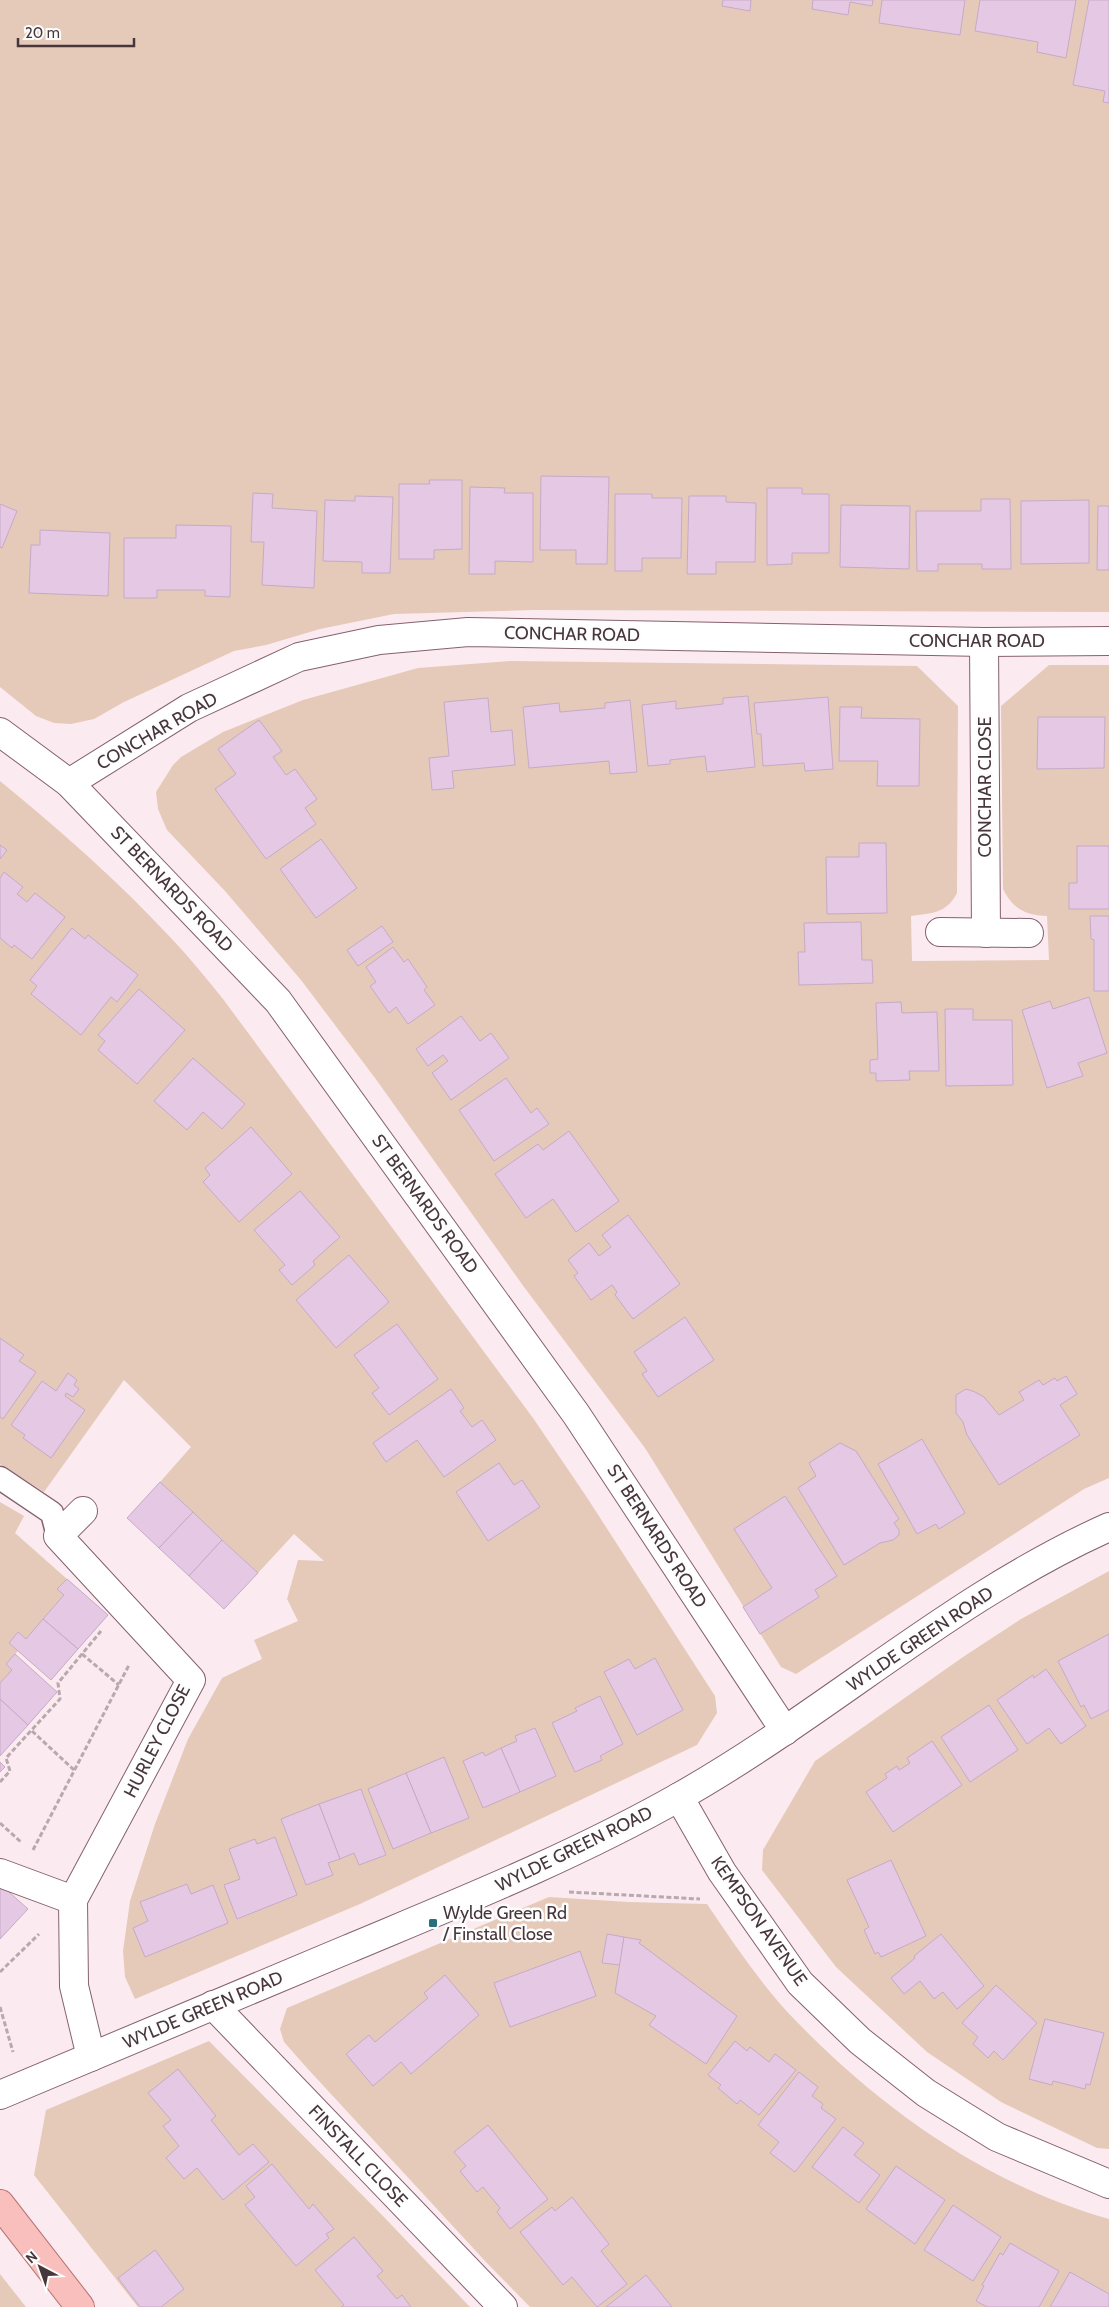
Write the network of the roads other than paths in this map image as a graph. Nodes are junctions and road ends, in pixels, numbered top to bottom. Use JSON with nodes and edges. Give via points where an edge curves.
{"nodes":[{"id":1,"x":1109,"y":641,"type":"edge"},
{"id":2,"x":984,"y":642,"type":"junction"},
{"id":3,"x":0,"y":732,"type":"edge"},
{"id":4,"x":70,"y":783,"type":"junction"},
{"id":5,"x":940,"y":932,"type":"dead end"},
{"id":6,"x":986,"y":933,"type":"junction"},
{"id":7,"x":1029,"y":933,"type":"dead end"},
{"id":8,"x":0,"y":1478,"type":"edge"},
{"id":9,"x":83,"y":1510,"type":"dead end"},
{"id":10,"x":1109,"y":1527,"type":"edge"},
{"id":11,"x":58,"y":1536,"type":"junction"},
{"id":12,"x":785,"y":1731,"type":"junction"},
{"id":13,"x":679,"y":1797,"type":"junction"},
{"id":14,"x":0,"y":1872,"type":"edge"},
{"id":15,"x":73,"y":1900,"type":"junction"},
{"id":16,"x":213,"y":2005,"type":"junction"},
{"id":17,"x":91,"y":2057,"type":"junction"},
{"id":18,"x":11,"y":2090,"type":"edge"},
{"id":19,"x":1109,"y":2184,"type":"edge"},
{"id":20,"x":0,"y":2204,"type":"edge"},
{"id":21,"x":80,"y":2307,"type":"edge"},
{"id":22,"x":503,"y":2307,"type":"edge"}],
"edges":[{"from":1,"to":2,"type":"street","name":"CONCHAR ROAD"},
{"from":2,"to":4,"type":"street","name":"CONCHAR ROAD","via":[[468,632],[379,640],[299,657],[189,708]]},
{"from":2,"to":6,"type":"street","name":"CONCHAR CLOSE"},
{"from":3,"to":4,"type":"street","name":"ST BERNARDS ROAD"},
{"from":4,"to":12,"type":"street","name":"ST BERNARDS ROAD","via":[[278,1001],[576,1414]]},
{"from":5,"to":6,"type":"street"},
{"from":6,"to":7,"type":"street"},
{"from":8,"to":11,"type":"lane","via":[[52,1513]]},
{"from":9,"to":11,"type":"street"},
{"from":10,"to":12,"type":"street","name":"WYLDE GREEN ROAD","via":[[1070,1544],[982,1596]]},
{"from":11,"to":15,"type":"street","name":"HURLEY CLOSE","via":[[191,1680]]},
{"from":12,"to":13,"type":"street","name":"WYLDE GREEN ROAD"},
{"from":13,"to":16,"type":"street","name":"WYLDE GREEN ROAD","via":[[493,1888]]},
{"from":13,"to":19,"type":"street","name":"KEMPSON AVENUE","via":[[722,1872],[800,1983],[860,2041],[926,2093],[998,2137]]},
{"from":14,"to":15,"type":"street"},
{"from":15,"to":17,"type":"street","name":"HURLEY CLOSE","via":[[74,1986]]},
{"from":16,"to":17,"type":"street","name":"WYLDE GREEN ROAD"},
{"from":16,"to":22,"type":"street","name":"FINSTALL CLOSE"},
{"from":17,"to":18,"type":"street","name":"WYLDE GREEN ROAD"},
{"from":20,"to":21,"type":"main road"}]}
